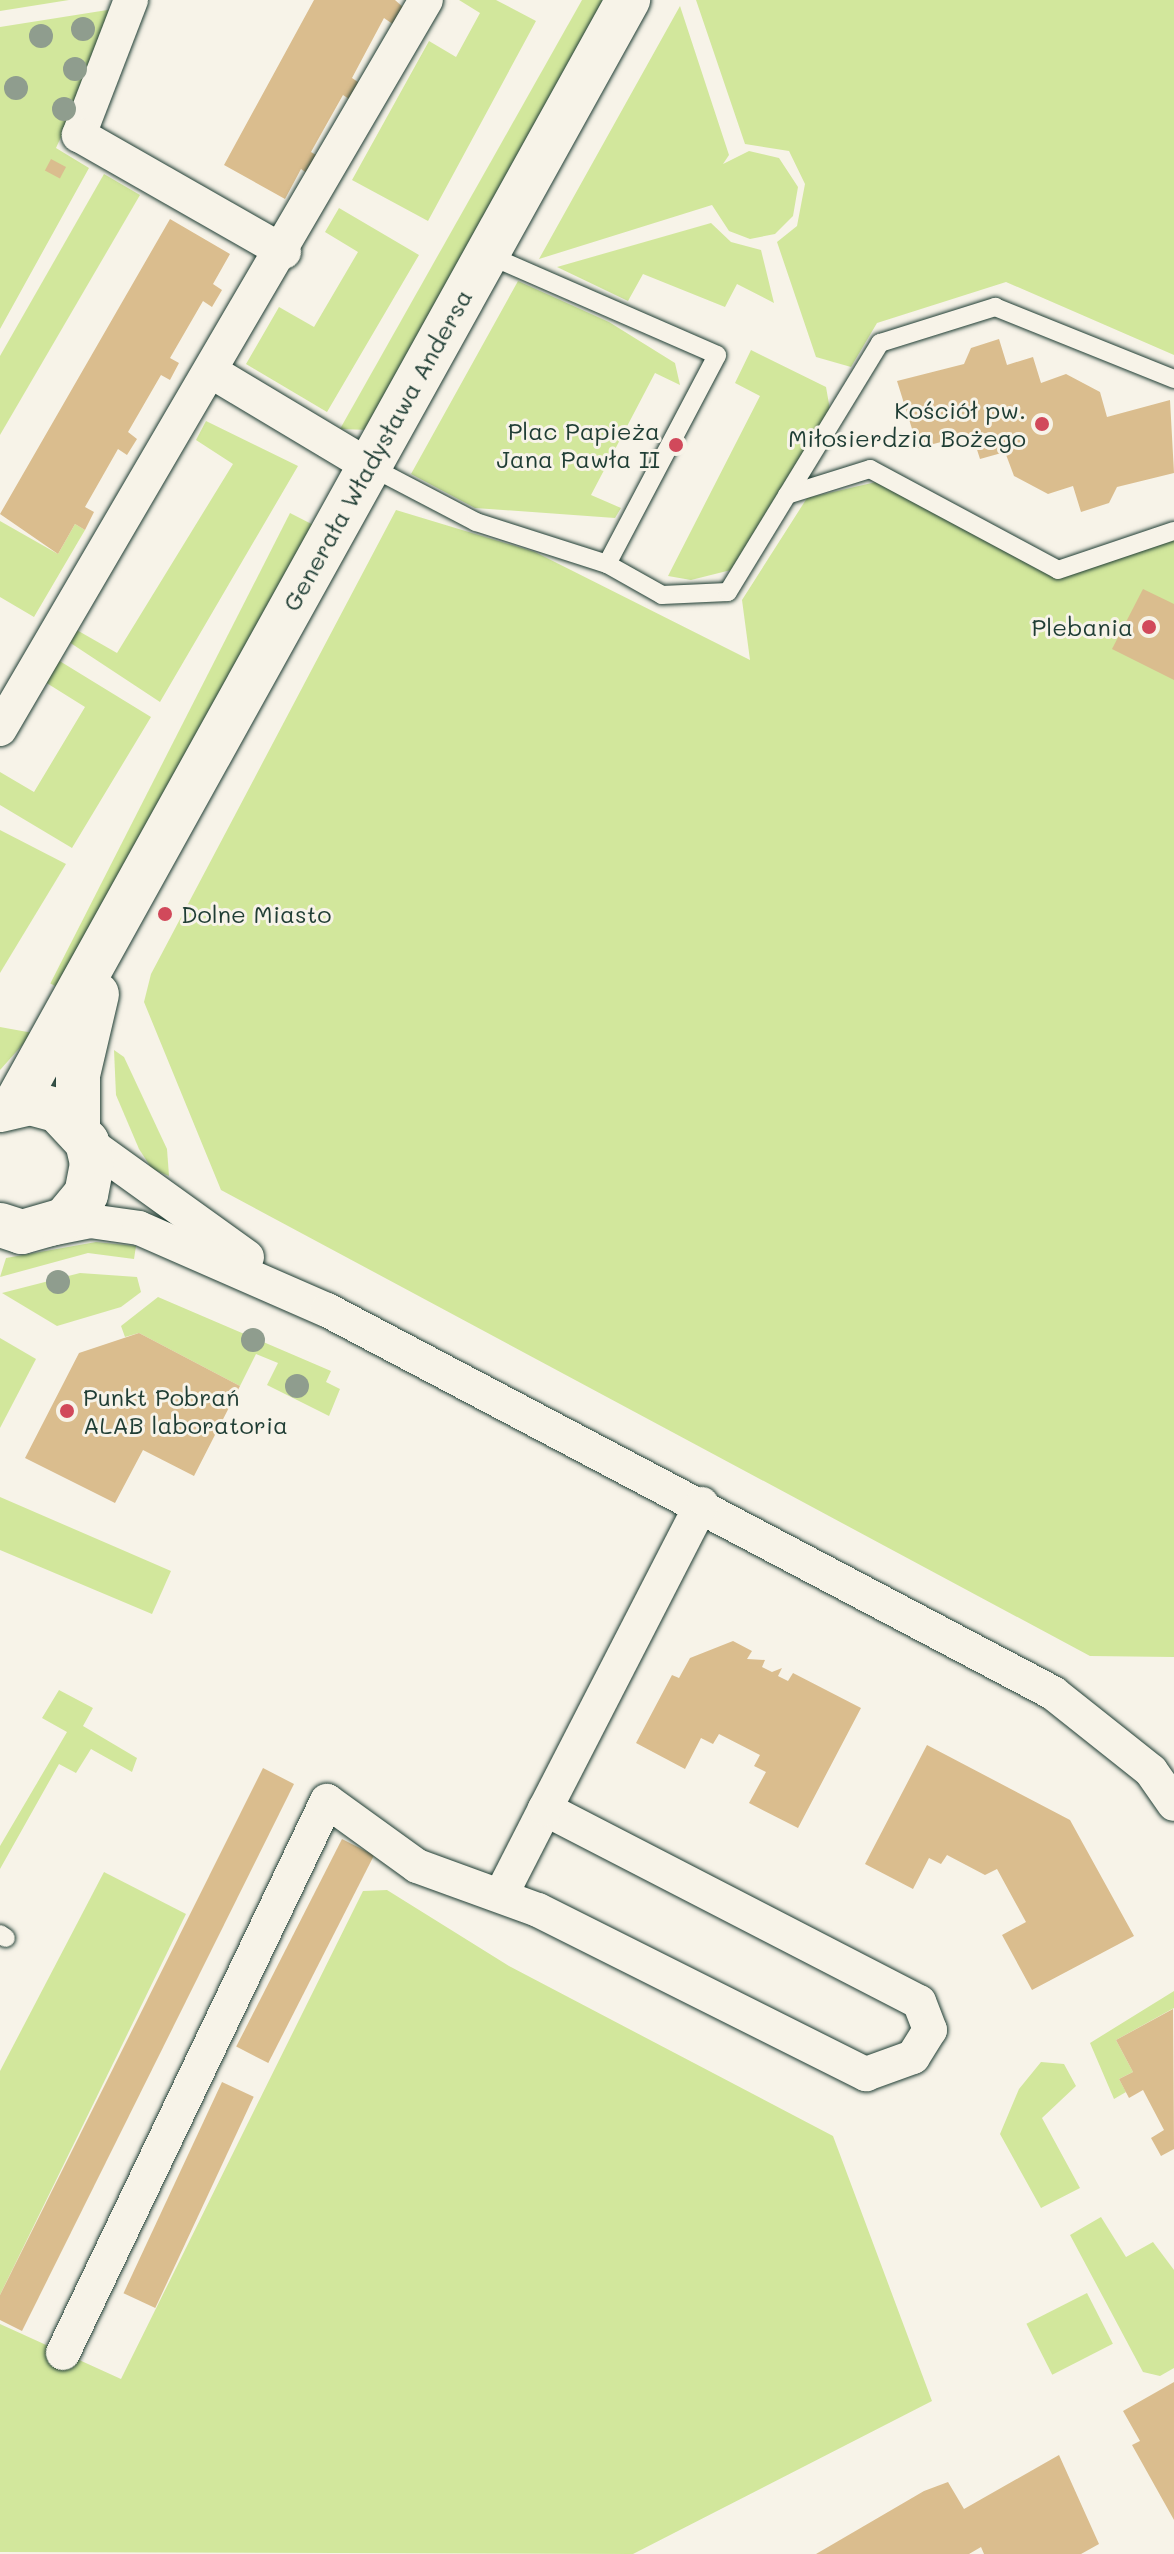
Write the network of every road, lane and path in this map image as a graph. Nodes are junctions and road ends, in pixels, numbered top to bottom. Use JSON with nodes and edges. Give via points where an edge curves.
{"nodes":[{"id":1,"x":131,"y":0,"type":"edge"},
{"id":2,"x":426,"y":0,"type":"edge"},
{"id":3,"x":628,"y":0,"type":"edge"},
{"id":4,"x":284,"y":252,"type":"junction"},
{"id":5,"x":487,"y":255,"type":"junction"},
{"id":6,"x":212,"y":372,"type":"junction"},
{"id":7,"x":1174,"y":379,"type":"edge"},
{"id":8,"x":369,"y":466,"type":"junction"},
{"id":9,"x":787,"y":495,"type":"junction"},
{"id":10,"x":1174,"y":531,"type":"edge"},
{"id":11,"x":607,"y":564,"type":"junction"},
{"id":12,"x":0,"y":729,"type":"edge"},
{"id":13,"x":125,"y":899,"type":"junction"},
{"id":14,"x":8,"y":1108,"type":"edge"},
{"id":15,"x":83,"y":1136,"type":"junction"},
{"id":16,"x":14,"y":1229,"type":"edge"},
{"id":17,"x":327,"y":1310,"type":"junction"},
{"id":18,"x":702,"y":1504,"type":"junction"},
{"id":19,"x":1174,"y":1804,"type":"edge"},
{"id":20,"x":545,"y":1809,"type":"junction"},
{"id":21,"x":501,"y":1895,"type":"junction"},
{"id":22,"x":63,"y":2353,"type":"dead end"}],
"edges":[{"from":1,"to":4,"type":"street","via":[[79,135]]},
{"from":2,"to":4,"type":"street"},
{"from":3,"to":5,"type":"main road","name":"Generała Władysława Andersa"},
{"from":4,"to":6,"type":"street"},
{"from":5,"to":8,"type":"main road","name":"Generała Władysława Andersa"},
{"from":5,"to":11,"type":"lane","via":[[717,355]]},
{"from":6,"to":8,"type":"street"},
{"from":6,"to":12,"type":"street"},
{"from":7,"to":9,"type":"lane","via":[[995,307],[880,343]]},
{"from":8,"to":11,"type":"lane","via":[[476,522]]},
{"from":8,"to":13,"type":"main road","name":"Generała Władysława Andersa"},
{"from":9,"to":10,"type":"lane","via":[[870,469],[1058,570]]},
{"from":9,"to":11,"type":"lane","via":[[728,592],[662,595]]},
{"from":13,"to":14,"type":"main road","name":"Generała Władysława Andersa"},
{"from":13,"to":15,"type":"main road","name":"Generała Władysława Andersa","via":[[84,1044]]},
{"from":14,"to":15,"type":"main road","via":[[44,1105]]},
{"from":15,"to":16,"type":"main road","name":"Generała Władysława Andersa","via":[[86,1194]]},
{"from":15,"to":17,"type":"street"},
{"from":16,"to":17,"type":"street","via":[[90,1221],[139,1228]]},
{"from":17,"to":18,"type":"street"},
{"from":18,"to":19,"type":"street","via":[[1053,1693],[1140,1760]]},
{"from":18,"to":20,"type":"street"},
{"from":20,"to":21,"type":"street"},
{"from":20,"to":21,"type":"street","via":[[919,2002],[930,2030],[913,2057],[866,2074]]},
{"from":21,"to":22,"type":"street","via":[[464,1889],[417,1866],[327,1801]]}]}
